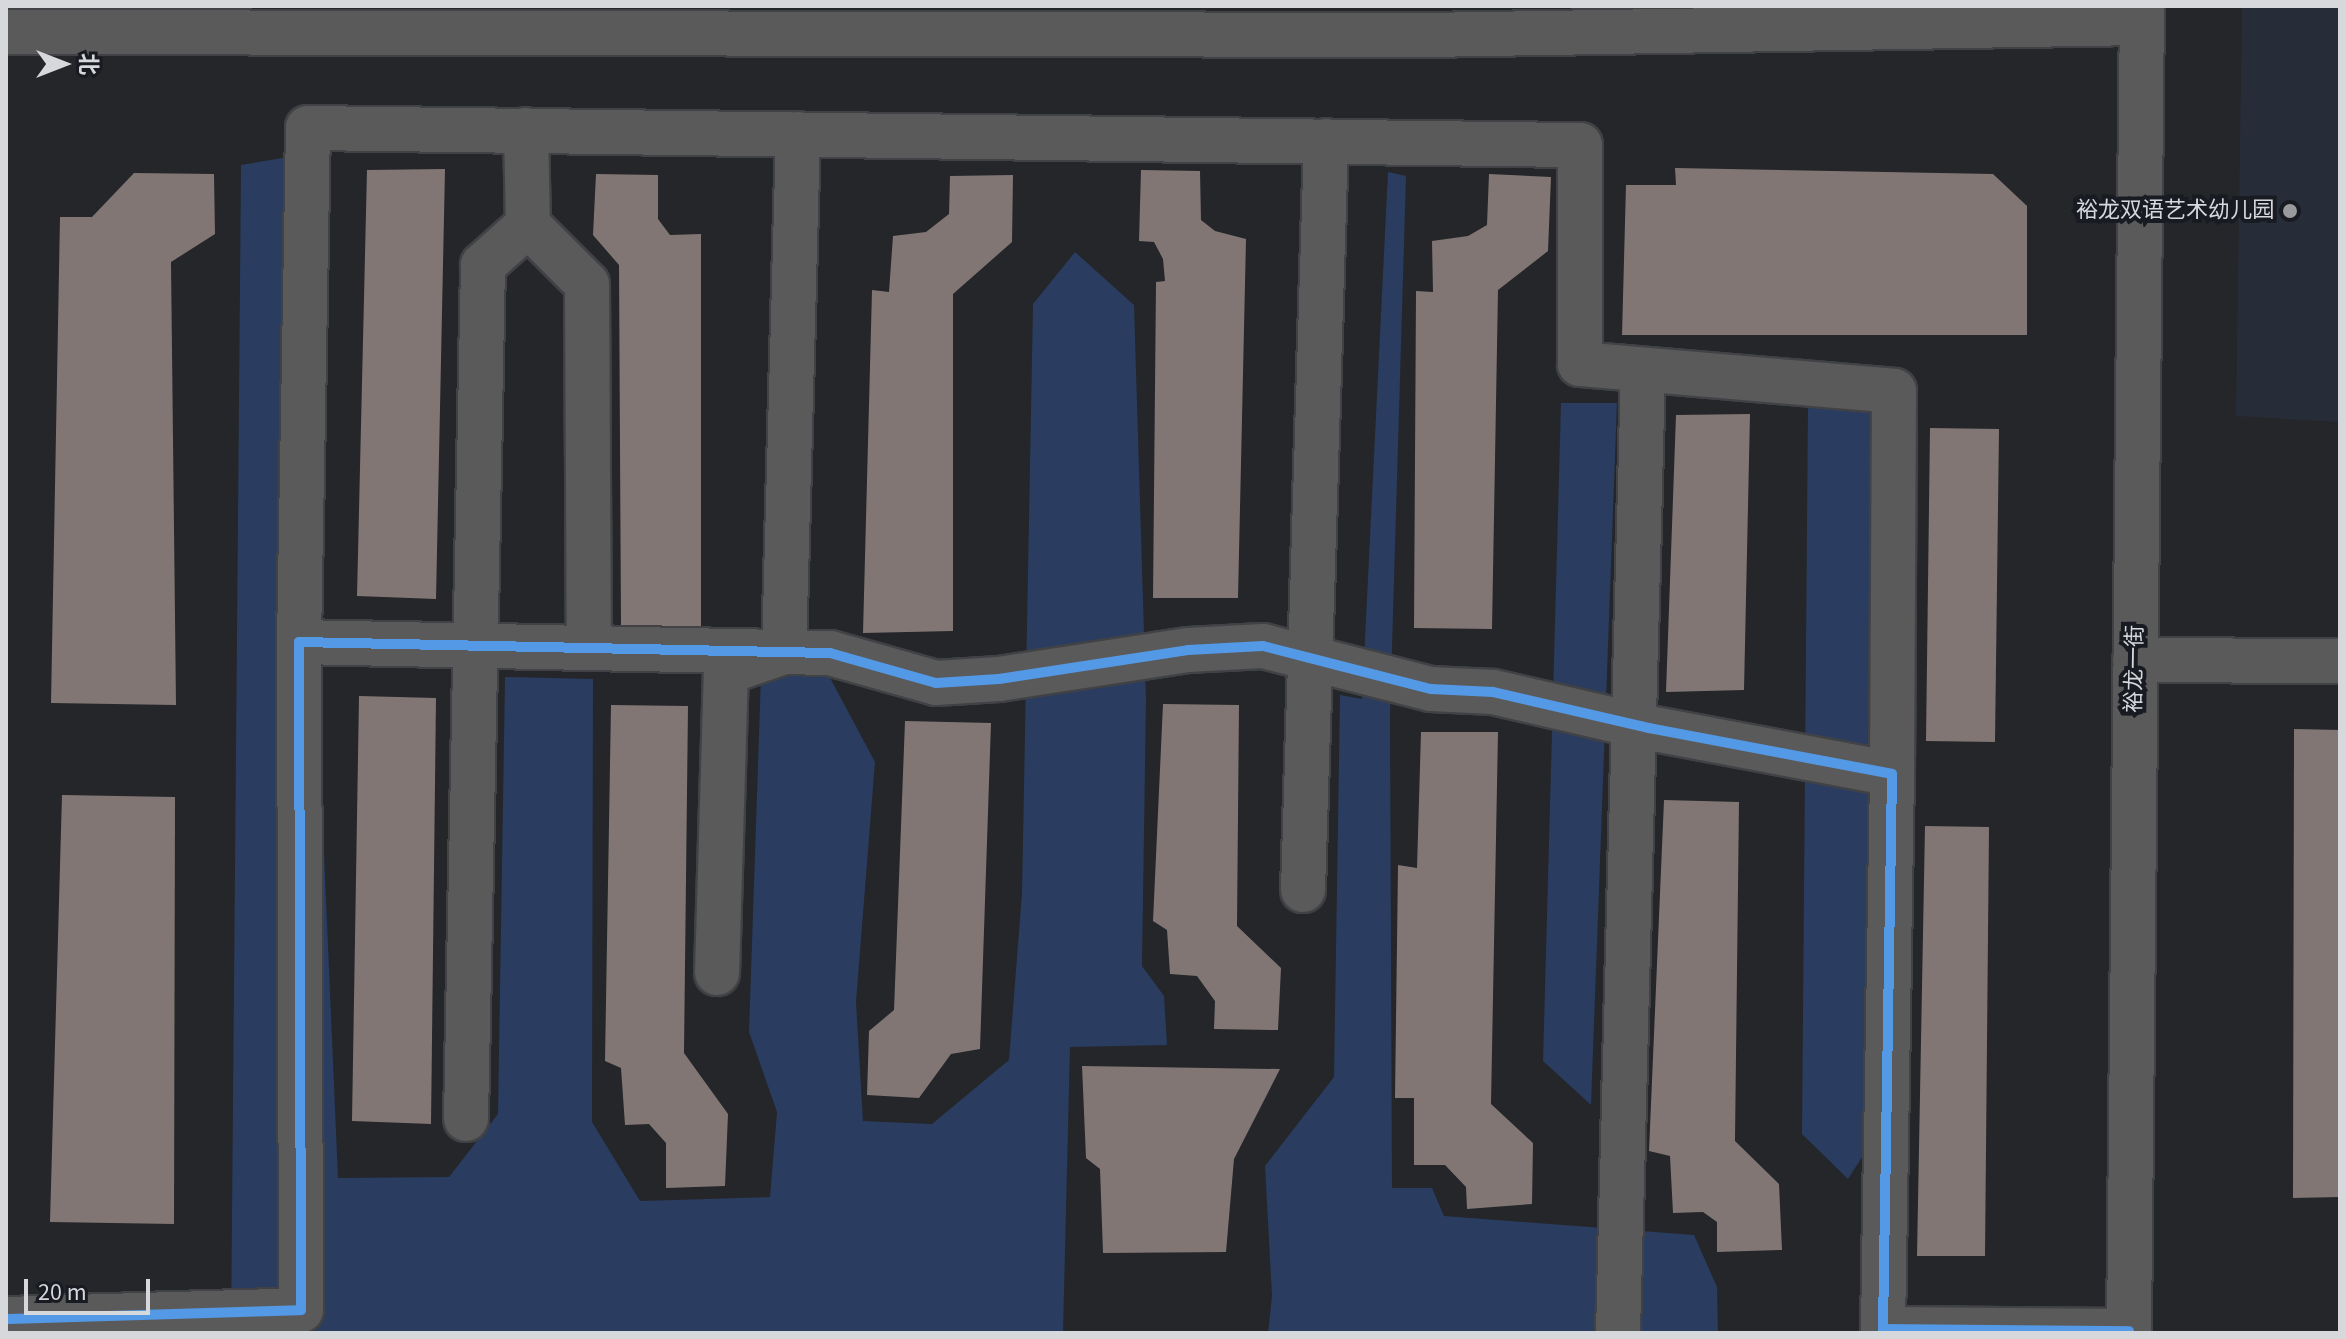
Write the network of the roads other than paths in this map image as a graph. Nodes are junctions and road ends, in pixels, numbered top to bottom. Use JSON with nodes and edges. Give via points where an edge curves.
{"nodes":[{"id":1,"x":2142,"y":15,"type":"edge"},
{"id":2,"x":6,"y":32,"type":"edge"},
{"id":3,"x":526,"y":130,"type":"junction"},
{"id":4,"x":798,"y":134,"type":"junction"},
{"id":5,"x":1326,"y":141,"type":"junction"},
{"id":6,"x":528,"y":225,"type":"junction"},
{"id":7,"x":1643,"y":370,"type":"junction"},
{"id":8,"x":299,"y":642,"type":"junction"},
{"id":9,"x":475,"y":645,"type":"junction"},
{"id":10,"x":589,"y":648,"type":"junction"},
{"id":11,"x":784,"y":652,"type":"junction"},
{"id":12,"x":1310,"y":659,"type":"junction"},
{"id":13,"x":2135,"y":660,"type":"junction"},
{"id":14,"x":2340,"y":661,"type":"edge"},
{"id":15,"x":1634,"y":724,"type":"junction"},
{"id":16,"x":1892,"y":774,"type":"junction"},
{"id":17,"x":1303,"y":890,"type":"dead end"},
{"id":18,"x":717,"y":973,"type":"dead end"},
{"id":19,"x":466,"y":1119,"type":"dead end"},
{"id":20,"x":6,"y":1319,"type":"edge"},
{"id":21,"x":301,"y":1322,"type":"edge"},
{"id":22,"x":1883,"y":1331,"type":"edge"},
{"id":23,"x":2129,"y":1332,"type":"edge"},
{"id":24,"x":1618,"y":1333,"type":"edge"}],
"edges":[{"from":1,"to":2,"type":"street","via":[[1425,35]]},
{"from":1,"to":13,"type":"street","name":"裕龙一街"},
{"from":3,"to":4,"type":"street"},
{"from":3,"to":6,"type":"street"},
{"from":3,"to":8,"type":"street","via":[[308,128]]},
{"from":4,"to":5,"type":"street"},
{"from":4,"to":11,"type":"street"},
{"from":5,"to":7,"type":"street","via":[[1580,145],[1580,364]]},
{"from":5,"to":12,"type":"street"},
{"from":6,"to":9,"type":"street","via":[[483,265]]},
{"from":6,"to":10,"type":"street","via":[[587,284]]},
{"from":7,"to":15,"type":"street"},
{"from":7,"to":16,"type":"street","via":[[1894,391]]},
{"from":8,"to":9,"type":"street"},
{"from":8,"to":21,"type":"street"},
{"from":9,"to":10,"type":"street"},
{"from":9,"to":19,"type":"street"},
{"from":10,"to":11,"type":"street"},
{"from":11,"to":12,"type":"street","via":[[830,653],[936,683],[999,679],[1188,650],[1263,646]]},
{"from":11,"to":18,"type":"street","via":[[726,672]]},
{"from":12,"to":15,"type":"street","via":[[1431,689],[1493,692]]},
{"from":12,"to":17,"type":"street"},
{"from":13,"to":14,"type":"street"},
{"from":13,"to":23,"type":"street","name":"裕龙一街"},
{"from":15,"to":16,"type":"street"},
{"from":15,"to":24,"type":"street"},
{"from":16,"to":22,"type":"street"},
{"from":20,"to":21,"type":"street"},
{"from":22,"to":23,"type":"street"}]}
